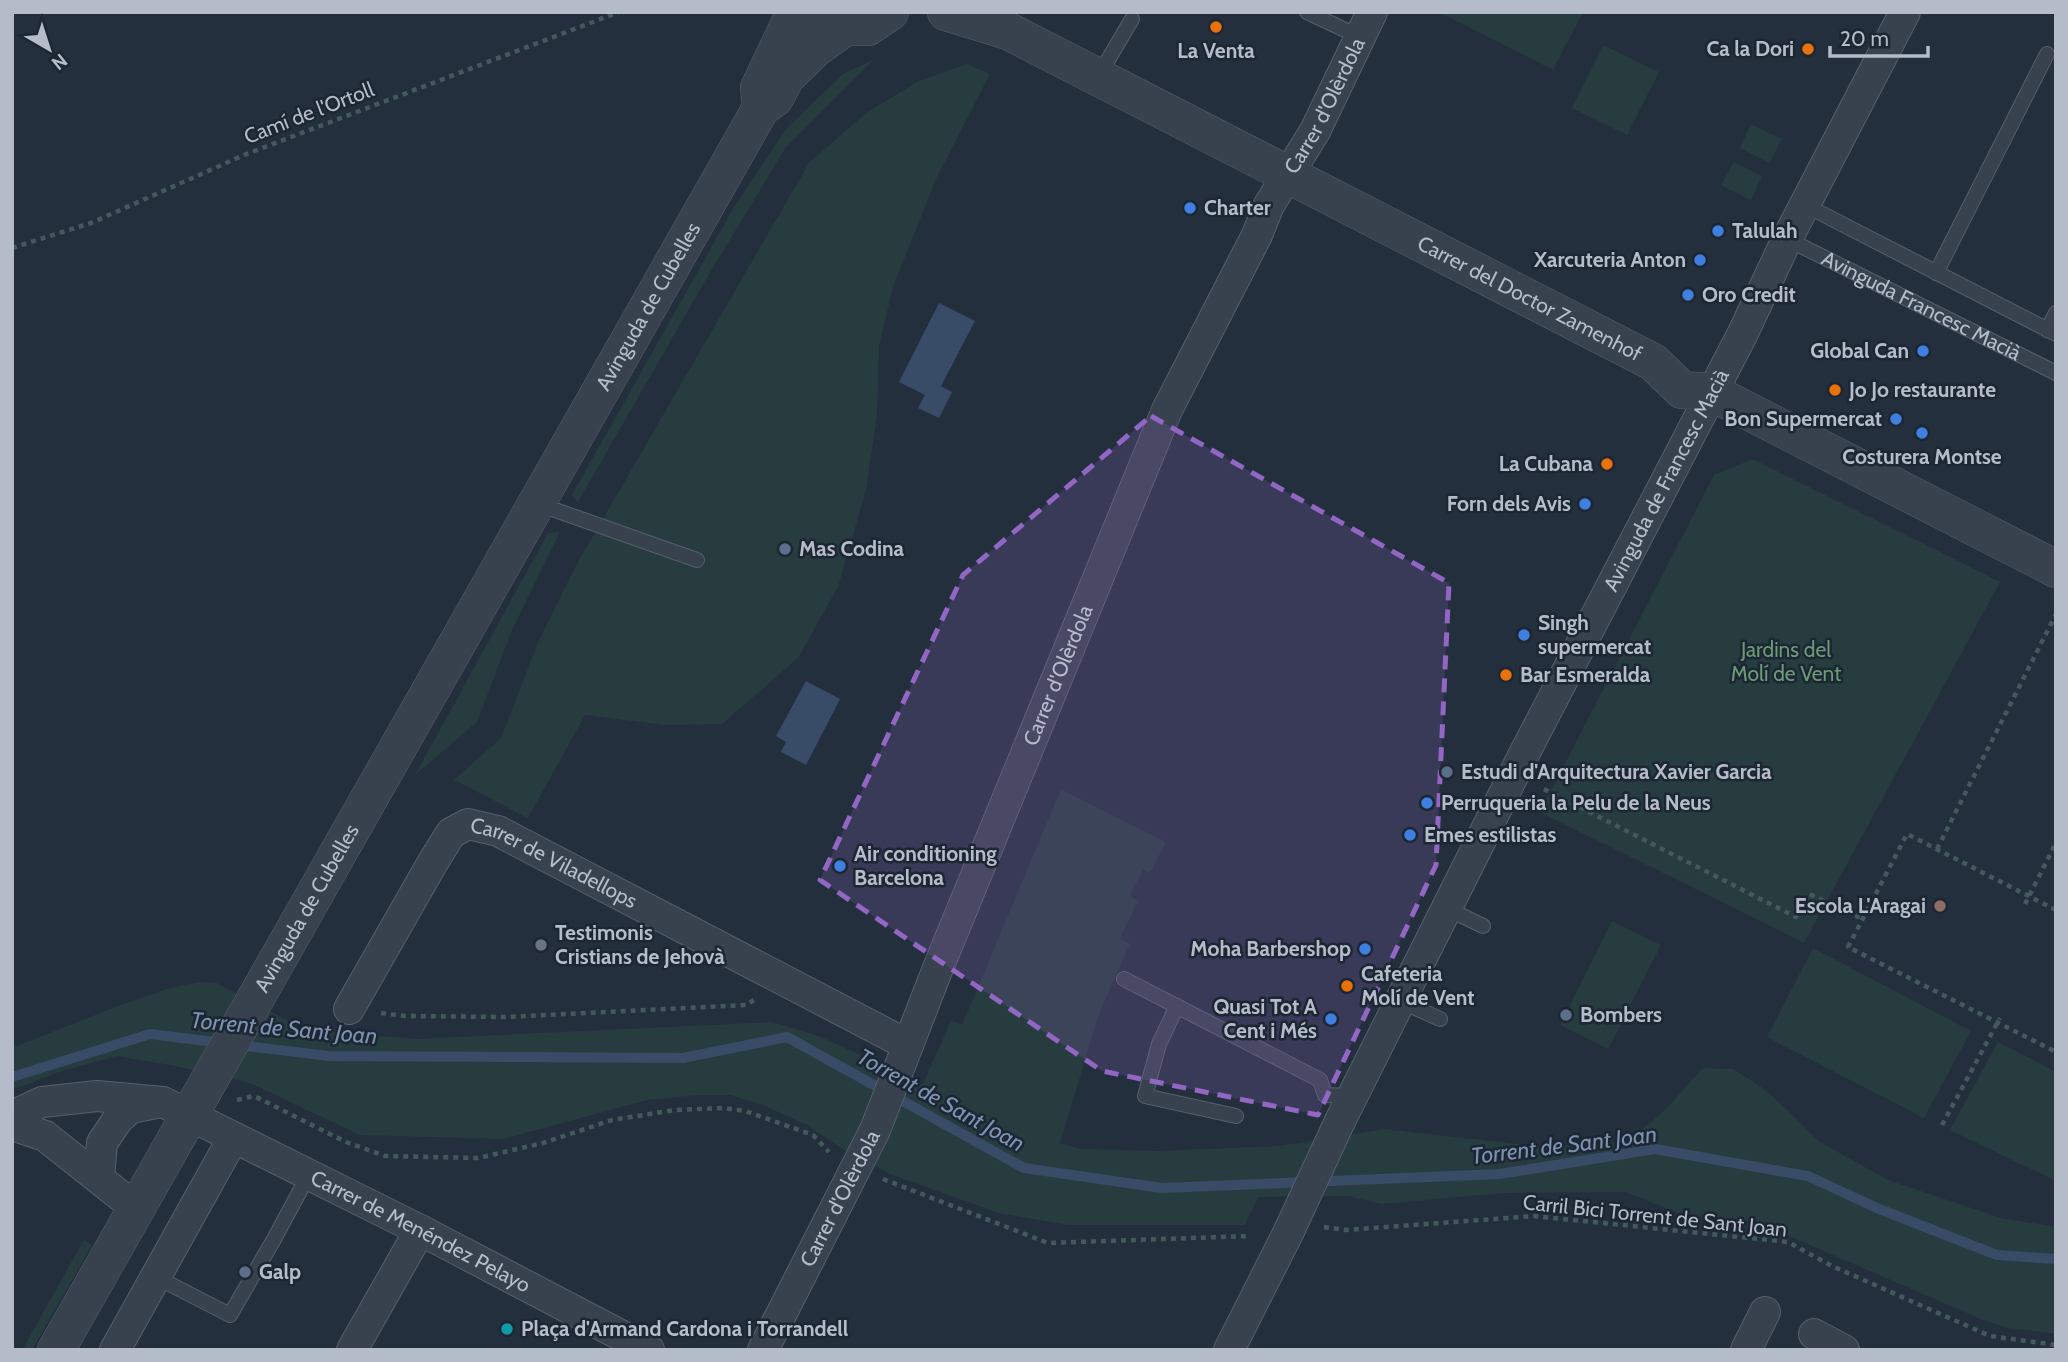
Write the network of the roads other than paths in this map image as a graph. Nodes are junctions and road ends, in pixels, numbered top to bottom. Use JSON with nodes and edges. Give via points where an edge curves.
{"nodes":[{"id":1,"x":795,"y":12,"type":"edge"},
{"id":2,"x":890,"y":12,"type":"edge"},
{"id":3,"x":946,"y":12,"type":"edge"},
{"id":4,"x":1307,"y":12,"type":"edge"},
{"id":5,"x":1905,"y":12,"type":"edge"},
{"id":6,"x":1132,"y":19,"type":"dead end"},
{"id":7,"x":988,"y":20,"type":"edge"},
{"id":8,"x":1366,"y":24,"type":"edge"},
{"id":9,"x":844,"y":28,"type":"junction"},
{"id":10,"x":2048,"y":54,"type":"dead end"},
{"id":11,"x":1098,"y":77,"type":"junction"},
{"id":12,"x":761,"y":108,"type":"junction"},
{"id":13,"x":1287,"y":174,"type":"junction"},
{"id":14,"x":1805,"y":205,"type":"junction"},
{"id":15,"x":1787,"y":239,"type":"junction"},
{"id":16,"x":1936,"y":273,"type":"junction"},
{"id":17,"x":2056,"y":313,"type":"edge"},
{"id":18,"x":2051,"y":332,"type":"edge"},
{"id":19,"x":2056,"y":373,"type":"edge"},
{"id":20,"x":1711,"y":392,"type":"junction"},
{"id":21,"x":538,"y":504,"type":"junction"},
{"id":22,"x":697,"y":560,"type":"dead end"},
{"id":23,"x":2056,"y":569,"type":"edge"},
{"id":24,"x":1446,"y":908,"type":"junction"},
{"id":25,"x":1483,"y":926,"type":"dead end"},
{"id":26,"x":1124,"y":979,"type":"dead end"},
{"id":27,"x":1400,"y":1001,"type":"junction"},
{"id":28,"x":1177,"y":1006,"type":"junction"},
{"id":29,"x":349,"y":1009,"type":"road end"},
{"id":30,"x":1440,"y":1019,"type":"dead end"},
{"id":31,"x":903,"y":1058,"type":"junction"},
{"id":32,"x":187,"y":1102,"type":"junction"},
{"id":33,"x":1346,"y":1109,"type":"junction"},
{"id":34,"x":12,"y":1116,"type":"edge"},
{"id":35,"x":1236,"y":1116,"type":"dead end"},
{"id":36,"x":12,"y":1125,"type":"edge"},
{"id":37,"x":233,"y":1138,"type":"junction"},
{"id":38,"x":309,"y":1174,"type":"junction"},
{"id":39,"x":99,"y":1177,"type":"junction"},
{"id":40,"x":137,"y":1209,"type":"junction"},
{"id":41,"x":419,"y":1230,"type":"junction"},
{"id":42,"x":156,"y":1277,"type":"junction"},
{"id":43,"x":1765,"y":1312,"type":"dead end"},
{"id":44,"x":1814,"y":1334,"type":"dead end"},
{"id":45,"x":56,"y":1350,"type":"edge"},
{"id":46,"x":115,"y":1350,"type":"edge"},
{"id":47,"x":352,"y":1350,"type":"edge"},
{"id":48,"x":649,"y":1350,"type":"edge"},
{"id":49,"x":763,"y":1350,"type":"edge"},
{"id":50,"x":1229,"y":1350,"type":"edge"},
{"id":51,"x":1746,"y":1350,"type":"edge"},
{"id":52,"x":1844,"y":1350,"type":"edge"}],
"edges":[{"from":1,"to":9,"type":"street","via":[[822,27]]},
{"from":1,"to":12,"type":"street","via":[[759,88]]},
{"from":2,"to":9,"type":"street","via":[[868,27]]},
{"from":3,"to":7,"type":"street","name":"Carrer del Doctor Zamenhof"},
{"from":4,"to":8,"type":"lane"},
{"from":5,"to":14,"type":"street","name":"Avinguda de Francesc Macià"},
{"from":6,"to":11,"type":"lane"},
{"from":7,"to":11,"type":"street","name":"Carrer del Doctor Zamenhof"},
{"from":8,"to":13,"type":"street","name":"Carrer d'Olèrdola","via":[[1315,131]]},
{"from":9,"to":12,"type":"street","via":[[816,48],[786,78],[775,98]]},
{"from":10,"to":16,"type":"lane"},
{"from":11,"to":13,"type":"street","name":"Carrer del Doctor Zamenhof"},
{"from":12,"to":21,"type":"street","name":"Avinguda de Cubelles"},
{"from":13,"to":20,"type":"street","name":"Carrer del Doctor Zamenhof","via":[[1653,362],[1682,390]]},
{"from":13,"to":31,"type":"street","name":"Carrer d'Olèrdola","via":[[1167,410]]},
{"from":14,"to":15,"type":"street","name":"Avinguda de Francesc Macià"},
{"from":14,"to":16,"type":"lane","name":"Avinguda Francesc Macià"},
{"from":15,"to":19,"type":"lane","name":"Avinguda Francesc Macià"},
{"from":15,"to":20,"type":"street","name":"Avinguda de Francesc Macià"},
{"from":16,"to":18,"type":"lane","name":"Avinguda Francesc Macià"},
{"from":17,"to":18,"type":"lane"},
{"from":20,"to":23,"type":"street","name":"Carrer del Doctor Zamenhof"},
{"from":20,"to":24,"type":"street","name":"Avinguda de Francesc Macià"},
{"from":21,"to":22,"type":"lane"},
{"from":21,"to":32,"type":"street","name":"Avinguda de Cubelles","via":[[252,1003]]},
{"from":24,"to":25,"type":"lane"},
{"from":24,"to":27,"type":"street","name":"Avinguda de Francesc Macià"},
{"from":26,"to":28,"type":"lane"},
{"from":27,"to":30,"type":"lane"},
{"from":27,"to":33,"type":"street","name":"Avinguda de Francesc Macià"},
{"from":28,"to":33,"type":"lane","via":[[1320,1080],[1325,1095]]},
{"from":28,"to":35,"type":"lane","via":[[1159,1044],[1145,1096]]},
{"from":29,"to":31,"type":"street","name":"Carrer de Viladellops","via":[[451,833],[468,824],[498,831]]},
{"from":31,"to":49,"type":"street","name":"Carrer d'Olèrdola","via":[[857,1164]]},
{"from":32,"to":34,"type":"street","via":[[97,1096],[42,1102]]},
{"from":32,"to":37,"type":"street","name":"Carrer de Menéndez Pelayo"},
{"from":32,"to":39,"type":"street","via":[[131,1108],[118,1119],[102,1143]]},
{"from":32,"to":40,"type":"street","name":"Avinguda de Cubelles"},
{"from":33,"to":50,"type":"street","name":"Avinguda de Francesc Macià","bridge":true},
{"from":36,"to":39,"type":"street","via":[[45,1136]]},
{"from":37,"to":38,"type":"street","name":"Carrer de Menéndez Pelayo"},
{"from":37,"to":42,"type":"street"},
{"from":38,"to":41,"type":"street","name":"Carrer de Menéndez Pelayo"},
{"from":38,"to":42,"type":"lane","via":[[230,1315]]},
{"from":39,"to":40,"type":"street"},
{"from":40,"to":45,"type":"street","name":"Avinguda de Cubelles"},
{"from":41,"to":47,"type":"street"},
{"from":41,"to":48,"type":"street","name":"Carrer de Menéndez Pelayo"},
{"from":42,"to":46,"type":"street"},
{"from":43,"to":51,"type":"street"},
{"from":44,"to":52,"type":"street"}]}
